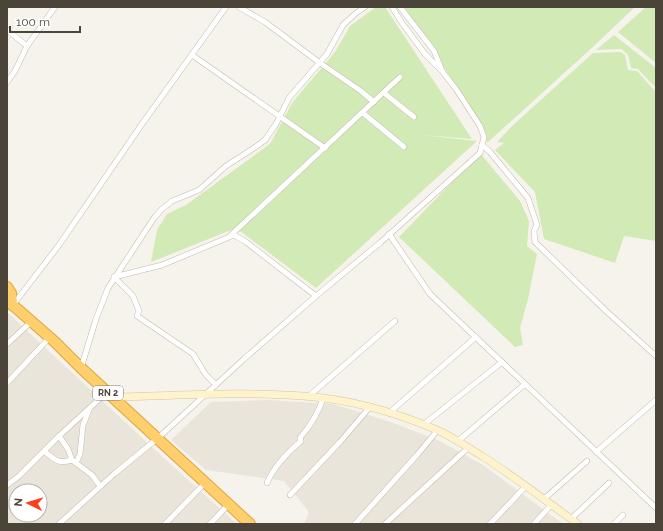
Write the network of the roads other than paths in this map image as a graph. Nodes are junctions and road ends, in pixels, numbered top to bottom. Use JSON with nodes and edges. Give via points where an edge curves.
{"nodes":[{"id":1,"x":55,"y":7,"type":"edge"},
{"id":2,"x":226,"y":7,"type":"edge"},
{"id":3,"x":239,"y":7,"type":"edge"},
{"id":4,"x":365,"y":7,"type":"edge"},
{"id":5,"x":392,"y":7,"type":"edge"},
{"id":6,"x":400,"y":7,"type":"edge"},
{"id":7,"x":7,"y":30,"type":"edge"},
{"id":8,"x":27,"y":46,"type":"junction"},
{"id":9,"x":192,"y":55,"type":"junction"},
{"id":10,"x":320,"y":63,"type":"junction"},
{"id":11,"x":442,"y":71,"type":"junction"},
{"id":12,"x":400,"y":77,"type":"dead end"},
{"id":13,"x":7,"y":82,"type":"edge"},
{"id":14,"x":384,"y":92,"type":"junction"},
{"id":15,"x":374,"y":102,"type":"junction"},
{"id":16,"x":363,"y":113,"type":"junction"},
{"id":17,"x":280,"y":116,"type":"junction"},
{"id":18,"x":414,"y":117,"type":"dead end"},
{"id":19,"x":482,"y":145,"type":"junction"},
{"id":20,"x":404,"y":147,"type":"dead end"},
{"id":21,"x":325,"y":148,"type":"junction"},
{"id":22,"x":389,"y":234,"type":"junction"},
{"id":23,"x":231,"y":235,"type":"junction"},
{"id":24,"x":114,"y":277,"type":"junction"},
{"id":25,"x":7,"y":287,"type":"edge"},
{"id":26,"x":316,"y":296,"type":"junction"},
{"id":27,"x":10,"y":303,"type":"edge"},
{"id":28,"x":395,"y":321,"type":"dead end"},
{"id":29,"x":32,"y":322,"type":"junction"},
{"id":30,"x":50,"y":337,"type":"junction"},
{"id":31,"x":476,"y":337,"type":"junction"},
{"id":32,"x":7,"y":344,"type":"edge"},
{"id":33,"x":656,"y":356,"type":"edge"},
{"id":34,"x":502,"y":362,"type":"junction"},
{"id":35,"x":81,"y":368,"type":"junction"},
{"id":36,"x":7,"y":383,"type":"edge"},
{"id":37,"x":525,"y":384,"type":"junction"},
{"id":38,"x":216,"y":385,"type":"junction"},
{"id":39,"x":110,"y":395,"type":"junction"},
{"id":40,"x":205,"y":395,"type":"junction"},
{"id":41,"x":309,"y":396,"type":"junction"},
{"id":42,"x":324,"y":398,"type":"junction"},
{"id":43,"x":656,"y":400,"type":"edge"},
{"id":44,"x":369,"y":408,"type":"junction"},
{"id":45,"x":89,"y":409,"type":"junction"},
{"id":46,"x":389,"y":413,"type":"junction"},
{"id":47,"x":423,"y":425,"type":"junction"},
{"id":48,"x":437,"y":430,"type":"junction"},
{"id":49,"x":59,"y":436,"type":"junction"},
{"id":50,"x":158,"y":438,"type":"junction"},
{"id":51,"x":458,"y":441,"type":"junction"},
{"id":52,"x":469,"y":447,"type":"junction"},
{"id":53,"x":44,"y":451,"type":"junction"},
{"id":54,"x":596,"y":452,"type":"junction"},
{"id":55,"x":74,"y":461,"type":"junction"},
{"id":56,"x":587,"y":461,"type":"dead end"},
{"id":57,"x":205,"y":483,"type":"junction"},
{"id":58,"x":267,"y":483,"type":"dead end"},
{"id":59,"x":609,"y":483,"type":"dead end"},
{"id":60,"x":7,"y":485,"type":"edge"},
{"id":61,"x":100,"y":486,"type":"junction"},
{"id":62,"x":526,"y":486,"type":"junction"},
{"id":63,"x":290,"y":495,"type":"dead end"},
{"id":64,"x":544,"y":499,"type":"junction"},
{"id":65,"x":229,"y":504,"type":"junction"},
{"id":66,"x":552,"y":504,"type":"junction"},
{"id":67,"x":656,"y":508,"type":"edge"},
{"id":68,"x":624,"y":516,"type":"dead end"},
{"id":69,"x":576,"y":523,"type":"edge"},
{"id":70,"x":59,"y":524,"type":"edge"},
{"id":71,"x":165,"y":524,"type":"edge"},
{"id":72,"x":210,"y":524,"type":"edge"},
{"id":73,"x":250,"y":524,"type":"edge"},
{"id":74,"x":355,"y":524,"type":"edge"},
{"id":75,"x":385,"y":524,"type":"edge"},
{"id":76,"x":490,"y":524,"type":"edge"},
{"id":77,"x":534,"y":524,"type":"edge"},
{"id":78,"x":614,"y":524,"type":"edge"}],
"edges":[{"from":1,"to":8,"type":"street"},
{"from":2,"to":9,"type":"street"},
{"from":3,"to":10,"type":"street","via":[[265,22]]},
{"from":4,"to":10,"type":"street","via":[[343,25]]},
{"from":5,"to":11,"type":"street","via":[[421,48]]},
{"from":6,"to":11,"type":"street","via":[[434,51]]},
{"from":7,"to":8,"type":"street"},
{"from":8,"to":13,"type":"street"},
{"from":9,"to":17,"type":"street"},
{"from":9,"to":27,"type":"street","via":[[59,245]]},
{"from":10,"to":15,"type":"street"},
{"from":10,"to":17,"type":"street","via":[[289,98]]},
{"from":11,"to":19,"type":"street","via":[[480,126],[484,137]]},
{"from":12,"to":14,"type":"street"},
{"from":14,"to":15,"type":"street"},
{"from":14,"to":18,"type":"street"},
{"from":15,"to":16,"type":"street"},
{"from":16,"to":20,"type":"street"},
{"from":16,"to":21,"type":"street"},
{"from":17,"to":21,"type":"street"},
{"from":17,"to":24,"type":"street","via":[[266,140],[226,166],[199,190],[172,201],[162,209]]},
{"from":19,"to":22,"type":"street","via":[[480,153],[473,161]]},
{"from":19,"to":33,"type":"street","via":[[528,198],[537,225],[534,231],[535,242]]},
{"from":21,"to":23,"type":"street"},
{"from":22,"to":26,"type":"street"},
{"from":22,"to":31,"type":"street","via":[[430,294]]},
{"from":23,"to":24,"type":"street","via":[[162,265]]},
{"from":23,"to":26,"type":"street","via":[[238,236]]},
{"from":24,"to":35,"type":"street","via":[[103,299]]},
{"from":24,"to":38,"type":"street","via":[[133,296],[139,311],[136,316],[193,354],[206,375]]},
{"from":25,"to":27,"type":"highway","via":[[11,293]]},
{"from":26,"to":38,"type":"street"},
{"from":27,"to":29,"type":"highway","number":"RN 2"},
{"from":28,"to":41,"type":"street"},
{"from":29,"to":30,"type":"highway","number":"RN 2"},
{"from":29,"to":32,"type":"street"},
{"from":30,"to":35,"type":"highway","number":"RN 2"},
{"from":30,"to":36,"type":"street"},
{"from":31,"to":34,"type":"street"},
{"from":31,"to":46,"type":"street"},
{"from":34,"to":37,"type":"street"},
{"from":34,"to":47,"type":"street"},
{"from":35,"to":39,"type":"highway","number":"RN 2"},
{"from":37,"to":51,"type":"street"},
{"from":37,"to":54,"type":"street"},
{"from":38,"to":40,"type":"street"},
{"from":39,"to":40,"type":"street"},
{"from":39,"to":45,"type":"street"},
{"from":39,"to":50,"type":"highway","number":"RN 2"},
{"from":40,"to":41,"type":"street"},
{"from":40,"to":50,"type":"street"},
{"from":41,"to":42,"type":"street"},
{"from":42,"to":44,"type":"street"},
{"from":42,"to":58,"type":"street","via":[[321,408],[301,440],[272,472]]},
{"from":43,"to":54,"type":"street"},
{"from":44,"to":46,"type":"street"},
{"from":44,"to":63,"type":"street"},
{"from":45,"to":49,"type":"street"},
{"from":45,"to":55,"type":"street","via":[[82,425],[80,454]]},
{"from":46,"to":47,"type":"street"},
{"from":47,"to":48,"type":"street"},
{"from":48,"to":51,"type":"street"},
{"from":48,"to":74,"type":"street"},
{"from":49,"to":53,"type":"street"},
{"from":49,"to":55,"type":"street"},
{"from":50,"to":57,"type":"highway","number":"RN 2"},
{"from":50,"to":61,"type":"street"},
{"from":51,"to":52,"type":"street"},
{"from":52,"to":62,"type":"street"},
{"from":52,"to":75,"type":"street"},
{"from":53,"to":55,"type":"street","via":[[57,461]]},
{"from":53,"to":60,"type":"street"},
{"from":54,"to":67,"type":"street"},
{"from":55,"to":61,"type":"street","via":[[92,475]]},
{"from":56,"to":64,"type":"street"},
{"from":57,"to":65,"type":"highway","number":"RN 2"},
{"from":57,"to":71,"type":"street"},
{"from":59,"to":69,"type":"street"},
{"from":61,"to":70,"type":"street"},
{"from":62,"to":64,"type":"street"},
{"from":62,"to":76,"type":"street"},
{"from":64,"to":66,"type":"street"},
{"from":65,"to":72,"type":"street"},
{"from":65,"to":73,"type":"highway","number":"RN 2"},
{"from":66,"to":69,"type":"street"},
{"from":66,"to":77,"type":"street"},
{"from":68,"to":78,"type":"street"}]}
